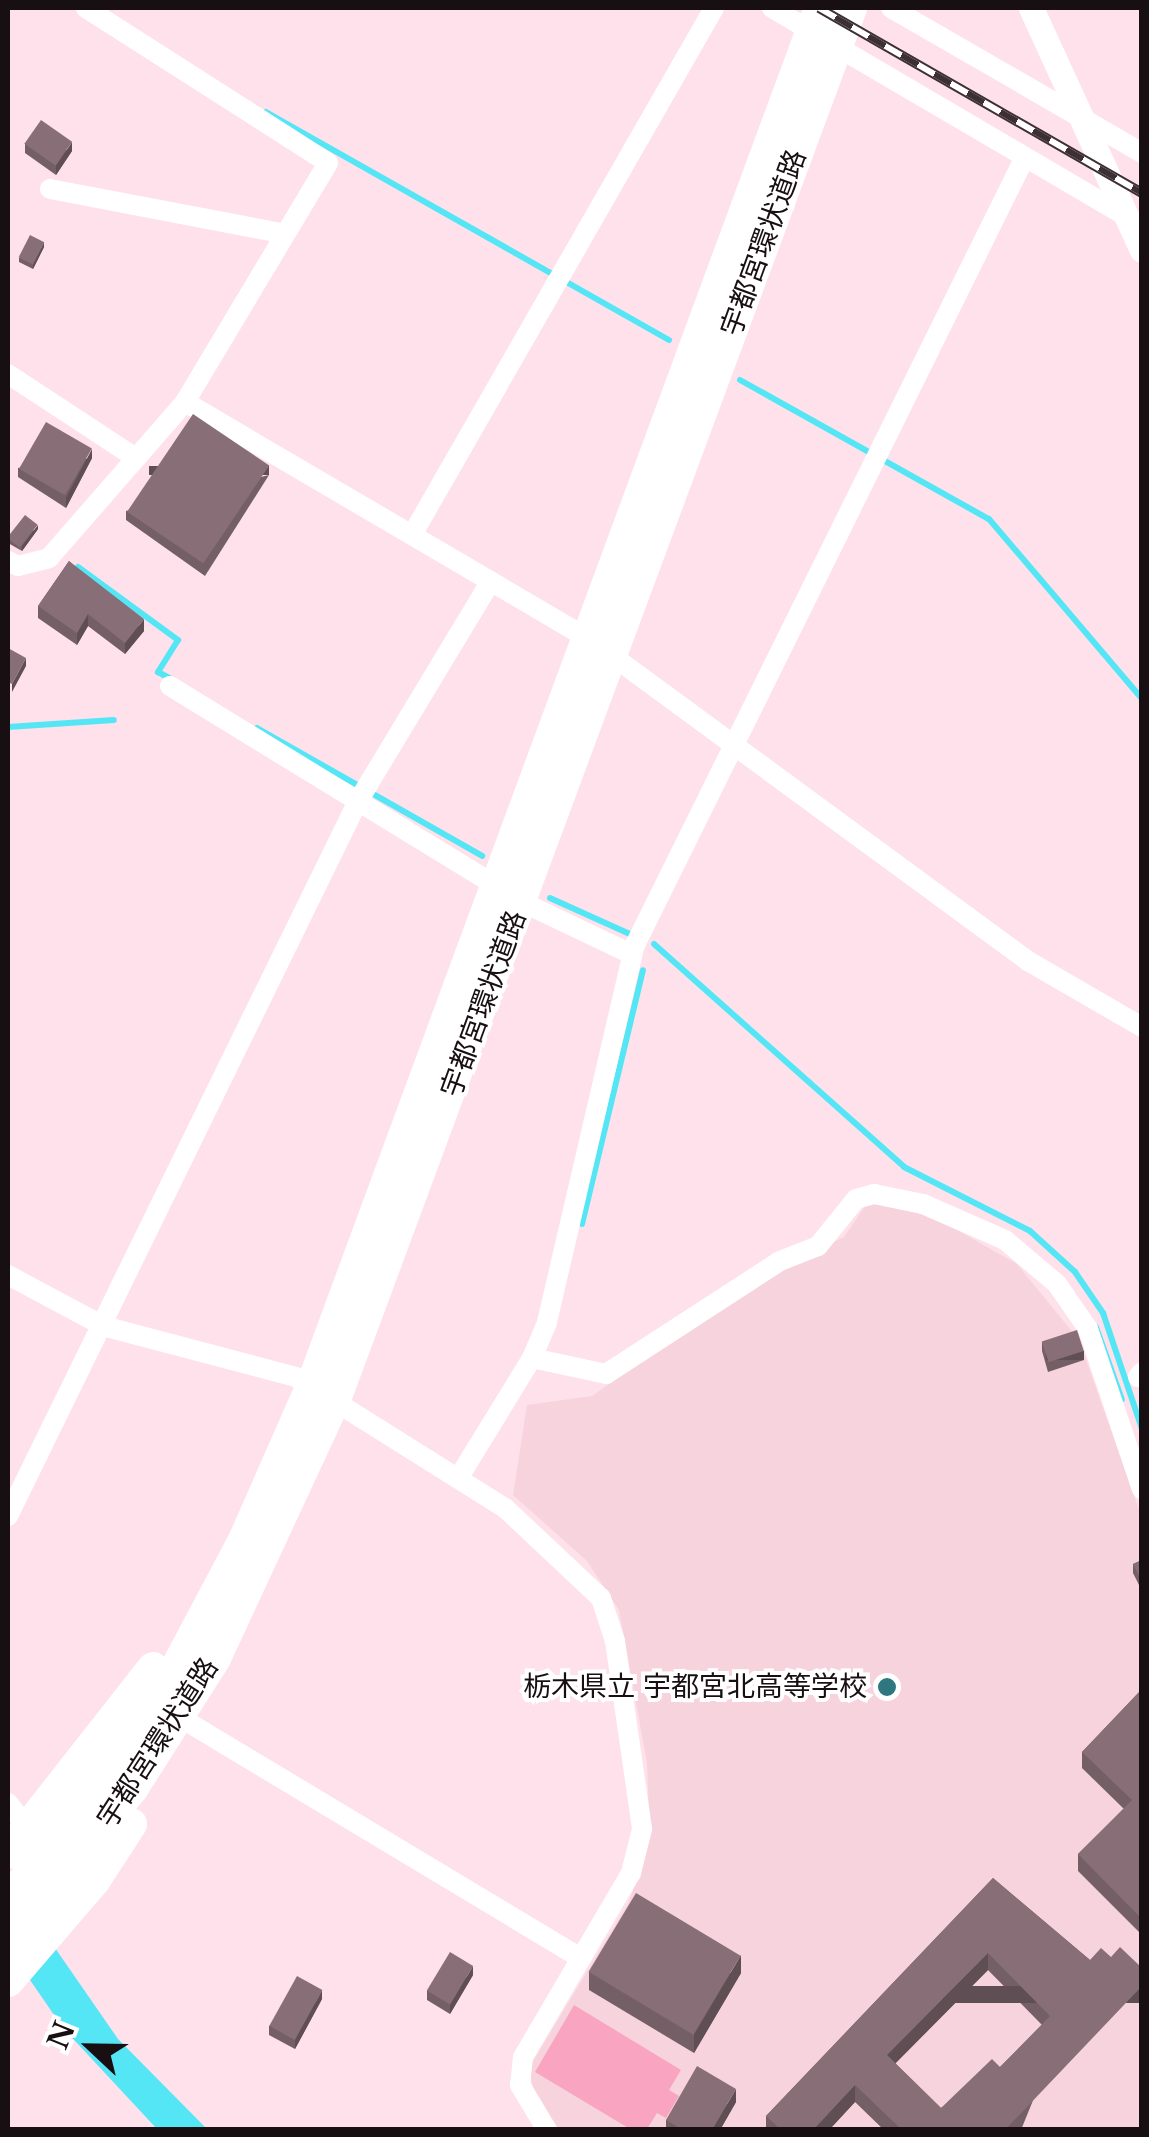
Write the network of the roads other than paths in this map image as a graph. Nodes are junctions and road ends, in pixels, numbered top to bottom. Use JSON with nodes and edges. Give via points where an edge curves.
{"nodes":[{"id":1,"x":86,"y":8,"type":"edge"},
{"id":2,"x":714,"y":8,"type":"edge"},
{"id":3,"x":772,"y":8,"type":"edge"},
{"id":4,"x":851,"y":8,"type":"edge"},
{"id":5,"x":890,"y":8,"type":"edge"},
{"id":6,"x":1031,"y":8,"type":"edge"},
{"id":7,"x":822,"y":28,"type":"edge"},
{"id":8,"x":1082,"y":119,"type":"junction"},
{"id":9,"x":1142,"y":153,"type":"edge"},
{"id":10,"x":1025,"y":158,"type":"junction"},
{"id":11,"x":50,"y":189,"type":"dead end"},
{"id":12,"x":1133,"y":220,"type":"edge"},
{"id":13,"x":285,"y":234,"type":"junction"},
{"id":14,"x":1142,"y":250,"type":"edge"},
{"id":15,"x":8,"y":374,"type":"edge"},
{"id":16,"x":185,"y":402,"type":"junction"},
{"id":17,"x":136,"y":458,"type":"junction"},
{"id":18,"x":412,"y":535,"type":"junction"},
{"id":19,"x":8,"y":561,"type":"edge"},
{"id":20,"x":491,"y":581,"type":"junction"},
{"id":21,"x":600,"y":646,"type":"junction"},
{"id":22,"x":170,"y":686,"type":"dead end"},
{"id":23,"x":734,"y":742,"type":"junction"},
{"id":24,"x":357,"y":803,"type":"junction"},
{"id":25,"x":509,"y":895,"type":"junction"},
{"id":26,"x":631,"y":954,"type":"junction"},
{"id":27,"x":1142,"y":1027,"type":"edge"},
{"id":28,"x":8,"y":1275,"type":"edge"},
{"id":29,"x":104,"y":1326,"type":"junction"},
{"id":30,"x":532,"y":1358,"type":"junction"},
{"id":31,"x":322,"y":1395,"type":"junction"},
{"id":32,"x":459,"y":1477,"type":"junction"},
{"id":33,"x":1142,"y":1490,"type":"edge"},
{"id":34,"x":8,"y":1516,"type":"edge"},
{"id":35,"x":215,"y":1658,"type":"junction"},
{"id":36,"x":186,"y":1721,"type":"junction"},
{"id":37,"x":8,"y":1803,"type":"edge"},
{"id":38,"x":52,"y":1846,"type":"edge"},
{"id":39,"x":8,"y":1901,"type":"edge"},
{"id":40,"x":8,"y":1943,"type":"edge"},
{"id":41,"x":580,"y":1958,"type":"junction"},
{"id":42,"x":8,"y":1981,"type":"edge"},
{"id":43,"x":546,"y":2130,"type":"edge"}],
"edges":[{"from":1,"to":13,"type":"street","via":[[328,163]]},
{"from":2,"to":18,"type":"street"},
{"from":3,"to":7,"type":"street"},
{"from":4,"to":7,"type":"highway","name":"宇都宮環状道路"},
{"from":5,"to":8,"type":"street"},
{"from":6,"to":8,"type":"street"},
{"from":7,"to":10,"type":"street"},
{"from":7,"to":21,"type":"highway","name":"宇都宮環状道路"},
{"from":8,"to":9,"type":"street"},
{"from":8,"to":12,"type":"street"},
{"from":10,"to":12,"type":"street"},
{"from":10,"to":23,"type":"street"},
{"from":11,"to":13,"type":"street"},
{"from":12,"to":14,"type":"street"},
{"from":13,"to":16,"type":"street"},
{"from":15,"to":17,"type":"street"},
{"from":16,"to":17,"type":"street"},
{"from":16,"to":18,"type":"street"},
{"from":17,"to":19,"type":"street","via":[[48,558],[18,566]]},
{"from":18,"to":20,"type":"street"},
{"from":20,"to":21,"type":"street"},
{"from":20,"to":24,"type":"street"},
{"from":21,"to":23,"type":"street"},
{"from":21,"to":25,"type":"highway","name":"宇都宮環状道路"},
{"from":22,"to":24,"type":"street"},
{"from":23,"to":26,"type":"street"},
{"from":23,"to":27,"type":"street","via":[[1028,961]]},
{"from":24,"to":25,"type":"street"},
{"from":24,"to":29,"type":"street"},
{"from":25,"to":26,"type":"street"},
{"from":25,"to":31,"type":"highway","name":"宇都宮環状道路"},
{"from":26,"to":30,"type":"street","via":[[546,1322]]},
{"from":28,"to":29,"type":"street"},
{"from":29,"to":31,"type":"street","via":[[296,1377]]},
{"from":29,"to":34,"type":"street"},
{"from":30,"to":32,"type":"street"},
{"from":30,"to":33,"type":"street","via":[[606,1374],[780,1261],[818,1246],[856,1200],[874,1194],[922,1204],[1005,1240],[1057,1284],[1088,1329]]},
{"from":31,"to":32,"type":"street"},
{"from":31,"to":35,"type":"highway","name":"宇都宮環状道路"},
{"from":31,"to":38,"type":"highway","name":"宇都宮環状道路","via":[[245,1538]]},
{"from":32,"to":41,"type":"street","via":[[557,1551],[601,1598],[615,1642],[642,1829],[631,1873]]},
{"from":35,"to":36,"type":"highway"},
{"from":35,"to":38,"type":"highway","name":"宇都宮環状道路"},
{"from":36,"to":38,"type":"highway"},
{"from":36,"to":41,"type":"street"},
{"from":37,"to":38,"type":"street"},
{"from":38,"to":39,"type":"highway","name":"宇都宮環状道路"},
{"from":38,"to":40,"type":"highway","name":"宇都宮環状道路"},
{"from":38,"to":42,"type":"highway"},
{"from":41,"to":43,"type":"street","via":[[523,2057],[520,2085]]}]}
